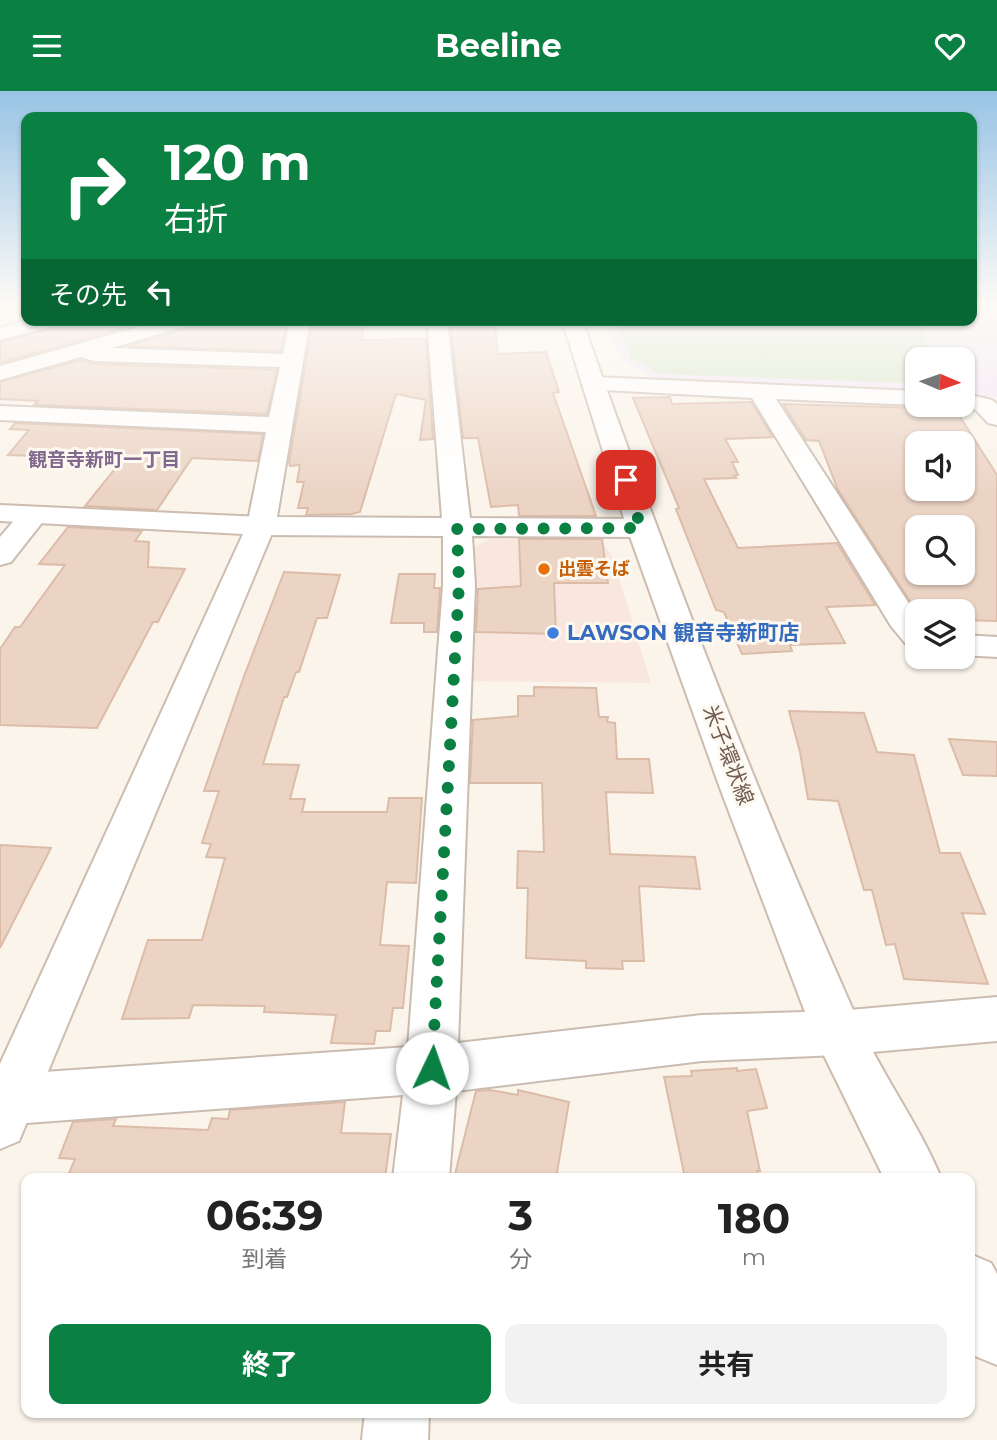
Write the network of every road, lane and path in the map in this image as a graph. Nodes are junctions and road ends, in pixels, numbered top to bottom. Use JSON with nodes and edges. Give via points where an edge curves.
{"nodes":[{"id":1,"x":17,"y":368,"type":"edge"},
{"id":2,"x":291,"y":368,"type":"edge"},
{"id":3,"x":442,"y":368,"type":"edge"},
{"id":4,"x":588,"y":368,"type":"edge"},
{"id":5,"x":0,"y":373,"type":"edge"},
{"id":6,"x":594,"y":384,"type":"junction"},
{"id":7,"x":760,"y":392,"type":"junction"},
{"id":8,"x":905,"y":398,"type":"edge"},
{"id":9,"x":975,"y":403,"type":"edge"},
{"id":10,"x":0,"y":413,"type":"edge"},
{"id":11,"x":997,"y":418,"type":"edge"},
{"id":12,"x":279,"y":425,"type":"junction"},
{"id":13,"x":0,"y":513,"type":"edge"},
{"id":14,"x":34,"y":515,"type":"junction"},
{"id":15,"x":261,"y":526,"type":"junction"},
{"id":16,"x":641,"y":528,"type":"junction"},
{"id":17,"x":457,"y":529,"type":"junction"},
{"id":18,"x":0,"y":556,"type":"edge"},
{"id":19,"x":905,"y":623,"type":"edge"},
{"id":20,"x":975,"y":645,"type":"edge"},
{"id":21,"x":997,"y":646,"type":"edge"},
{"id":22,"x":997,"y":1019,"type":"edge"},
{"id":23,"x":838,"y":1033,"type":"junction"},
{"id":24,"x":432,"y":1068,"type":"junction"},
{"id":25,"x":4,"y":1107,"type":"edge"},
{"id":26,"x":422,"y":1173,"type":"edge"},
{"id":27,"x":911,"y":1173,"type":"edge"},
{"id":28,"x":975,"y":1293,"type":"edge"},
{"id":29,"x":997,"y":1333,"type":"edge"},
{"id":30,"x":397,"y":1418,"type":"edge"},
{"id":31,"x":395,"y":1440,"type":"edge"}],
"edges":[{"from":1,"to":5,"type":"street"},
{"from":2,"to":12,"type":"street"},
{"from":3,"to":17,"type":"street"},
{"from":4,"to":6,"type":"street","name":"米子環状線"},
{"from":6,"to":7,"type":"street"},
{"from":6,"to":16,"type":"street","name":"米子環状線"},
{"from":7,"to":8,"type":"street"},
{"from":7,"to":19,"type":"street"},
{"from":9,"to":11,"type":"street"},
{"from":10,"to":12,"type":"street"},
{"from":12,"to":15,"type":"street"},
{"from":13,"to":14,"type":"street"},
{"from":14,"to":15,"type":"street"},
{"from":14,"to":18,"type":"street"},
{"from":15,"to":17,"type":"street"},
{"from":15,"to":25,"type":"street"},
{"from":16,"to":17,"type":"street"},
{"from":16,"to":23,"type":"street","name":"米子環状線"},
{"from":17,"to":24,"type":"street","via":[[459,585]]},
{"from":20,"to":21,"type":"street"},
{"from":22,"to":23,"type":"street"},
{"from":23,"to":24,"type":"street","via":[[702,1038]]},
{"from":23,"to":27,"type":"street","name":"米子環状線"},
{"from":24,"to":25,"type":"street"},
{"from":24,"to":26,"type":"street"},
{"from":28,"to":29,"type":"street"},
{"from":30,"to":31,"type":"street"}]}
